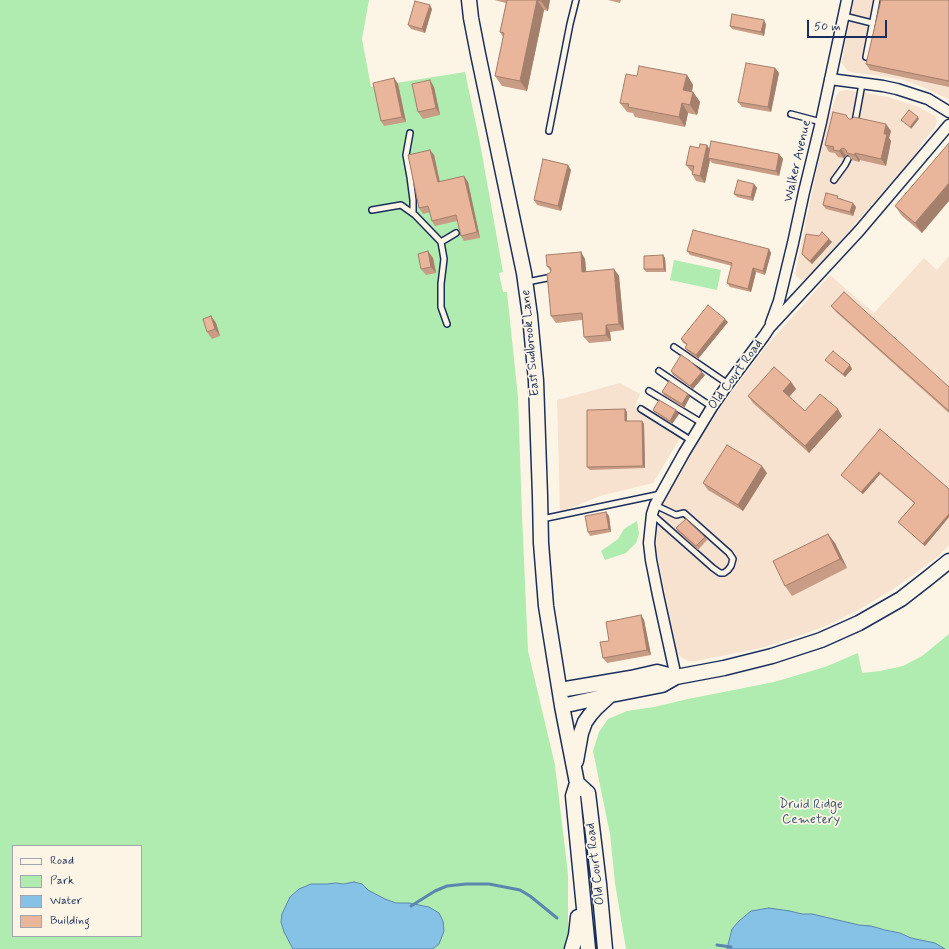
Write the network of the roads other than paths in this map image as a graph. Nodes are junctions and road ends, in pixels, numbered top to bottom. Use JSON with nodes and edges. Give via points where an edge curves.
{"nodes":[{"id":1,"x":469,"y":0,"type":"edge"},
{"id":2,"x":576,"y":0,"type":"edge"},
{"id":3,"x":847,"y":0,"type":"edge"},
{"id":4,"x":877,"y":0,"type":"edge"},
{"id":5,"x":844,"y":16,"type":"junction"},
{"id":6,"x":872,"y":23,"type":"junction"},
{"id":7,"x":866,"y":57,"type":"edge"},
{"id":8,"x":830,"y":79,"type":"junction"},
{"id":9,"x":862,"y":84,"type":"junction"},
{"id":10,"x":949,"y":112,"type":"edge"},
{"id":11,"x":791,"y":114,"type":"dead end"},
{"id":12,"x":821,"y":122,"type":"junction"},
{"id":13,"x":855,"y":122,"type":"edge"},
{"id":14,"x":949,"y":126,"type":"edge"},
{"id":15,"x":549,"y":131,"type":"dead end"},
{"id":16,"x":410,"y":133,"type":"dead end"},
{"id":17,"x":848,"y":159,"type":"edge"},
{"id":18,"x":834,"y":180,"type":"dead end"},
{"id":19,"x":372,"y":210,"type":"dead end"},
{"id":20,"x":413,"y":213,"type":"junction"},
{"id":21,"x":456,"y":233,"type":"dead end"},
{"id":22,"x":441,"y":242,"type":"junction"},
{"id":23,"x":552,"y":277,"type":"edge"},
{"id":24,"x":525,"y":282,"type":"junction"},
{"id":25,"x":447,"y":324,"type":"dead end"},
{"id":26,"x":770,"y":327,"type":"junction"},
{"id":27,"x":674,"y":347,"type":"dead end"},
{"id":28,"x":659,"y":371,"type":"dead end"},
{"id":29,"x":728,"y":384,"type":"junction"},
{"id":30,"x":649,"y":391,"type":"dead end"},
{"id":31,"x":712,"y":407,"type":"junction"},
{"id":32,"x":641,"y":409,"type":"dead end"},
{"id":33,"x":702,"y":423,"type":"junction"},
{"id":34,"x":692,"y":441,"type":"junction"},
{"id":35,"x":662,"y":494,"type":"junction"},
{"id":36,"x":654,"y":510,"type":"junction"},
{"id":37,"x":541,"y":520,"type":"junction"},
{"id":38,"x":949,"y":560,"type":"edge"},
{"id":39,"x":676,"y":677,"type":"junction"},
{"id":40,"x":560,"y":690,"type":"junction"},
{"id":41,"x":611,"y":695,"type":"junction"},
{"id":42,"x":562,"y":706,"type":"junction"},
{"id":43,"x":575,"y":776,"type":"junction"},
{"id":44,"x":582,"y":889,"type":"junction"},
{"id":45,"x":602,"y":918,"type":"junction"},
{"id":46,"x":572,"y":949,"type":"edge"},
{"id":47,"x":588,"y":949,"type":"edge"},
{"id":48,"x":605,"y":949,"type":"edge"},
{"id":49,"x":612,"y":949,"type":"edge"}],
"edges":[{"from":1,"to":24,"type":"main road","name":"East Sudbrook Lane"},
{"from":2,"to":15,"type":"lane"},
{"from":3,"to":5,"type":"street","name":"Walker Avenue"},
{"from":4,"to":6,"type":"lane"},
{"from":5,"to":6,"type":"lane"},
{"from":5,"to":8,"type":"street","name":"Walker Avenue"},
{"from":6,"to":7,"type":"lane"},
{"from":8,"to":9,"type":"street"},
{"from":8,"to":12,"type":"street","name":"Walker Avenue"},
{"from":9,"to":10,"type":"street","via":[[883,86],[914,94]]},
{"from":9,"to":13,"type":"lane"},
{"from":11,"to":12,"type":"lane"},
{"from":12,"to":26,"type":"street","name":"Walker Avenue","via":[[780,301]]},
{"from":14,"to":26,"type":"street","name":"Old Court Road"},
{"from":16,"to":20,"type":"lane","via":[[406,155]]},
{"from":17,"to":18,"type":"lane"},
{"from":19,"to":20,"type":"lane","via":[[401,205]]},
{"from":20,"to":22,"type":"lane"},
{"from":21,"to":22,"type":"lane"},
{"from":22,"to":25,"type":"lane","via":[[444,259],[441,306]]},
{"from":23,"to":24,"type":"lane"},
{"from":24,"to":37,"type":"main road","name":"East Sudbrook Lane","via":[[536,381]]},
{"from":26,"to":29,"type":"street","name":"Old Court Road"},
{"from":27,"to":29,"type":"lane"},
{"from":28,"to":31,"type":"lane"},
{"from":29,"to":31,"type":"street","name":"Old Court Road"},
{"from":30,"to":33,"type":"lane"},
{"from":31,"to":33,"type":"street","name":"Old Court Road"},
{"from":32,"to":34,"type":"lane"},
{"from":33,"to":34,"type":"street","name":"Old Court Road"},
{"from":34,"to":35,"type":"street","name":"Old Court Road"},
{"from":35,"to":36,"type":"street","name":"Old Court Road"},
{"from":35,"to":37,"type":"lane"},
{"from":36,"to":36,"type":"lane","via":[[713,568],[720,573],[728,570],[733,559],[729,553],[684,513],[676,515]]},
{"from":36,"to":39,"type":"street","name":"Old Court Road","via":[[649,543],[651,560]]},
{"from":37,"to":40,"type":"main road","name":"East Sudbrook Lane","via":[[546,606]]},
{"from":38,"to":39,"type":"main road","via":[[901,598],[871,617],[821,640],[772,656]]},
{"from":39,"to":40,"type":"main road","via":[[657,672]]},
{"from":39,"to":41,"type":"main road","via":[[662,685]]},
{"from":40,"to":42,"type":"main road","name":"Old Court Road"},
{"from":41,"to":42,"type":"main road"},
{"from":41,"to":43,"type":"main road","via":[[585,722]]},
{"from":42,"to":43,"type":"main road","name":"Old Court Road"},
{"from":43,"to":44,"type":"main road","name":"Old Court Road","via":[[574,796]]},
{"from":43,"to":45,"type":"main road","name":"Old Court Road","via":[[588,794]]},
{"from":44,"to":46,"type":"main road"},
{"from":44,"to":47,"type":"main road","name":"Old Court Road"},
{"from":45,"to":48,"type":"main road","name":"Old Court Road"},
{"from":45,"to":49,"type":"main road"}]}
